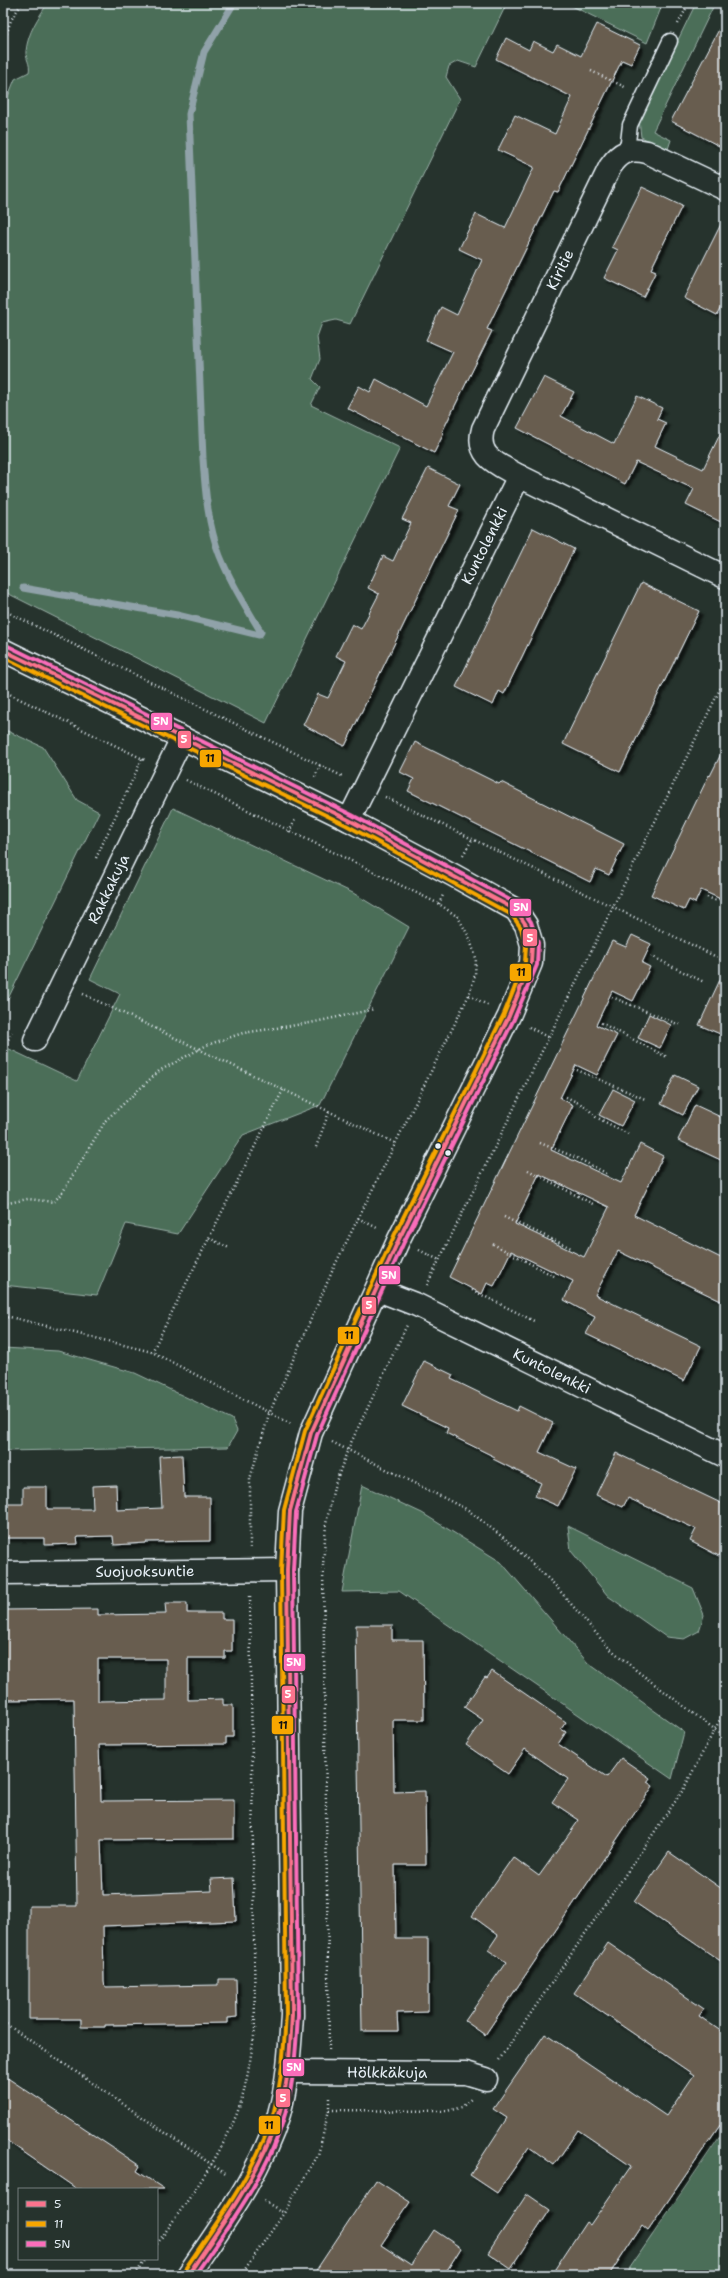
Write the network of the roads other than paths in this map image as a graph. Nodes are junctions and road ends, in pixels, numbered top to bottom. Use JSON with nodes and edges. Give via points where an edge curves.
{"nodes":[{"id":1,"x":670,"y":41,"type":"road end"},
{"id":2,"x":627,"y":150,"type":"junction"},
{"id":3,"x":725,"y":189,"type":"edge"},
{"id":4,"x":519,"y":476,"type":"junction"},
{"id":5,"x":725,"y":577,"type":"edge"},
{"id":6,"x":3,"y":650,"type":"edge"},
{"id":7,"x":182,"y":738,"type":"junction"},
{"id":8,"x":350,"y":820,"type":"junction"},
{"id":9,"x":35,"y":1040,"type":"dead end"},
{"id":10,"x":378,"y":1290,"type":"junction"},
{"id":11,"x":725,"y":1456,"type":"edge"},
{"id":12,"x":287,"y":1570,"type":"junction"},
{"id":13,"x":3,"y":1572,"type":"edge"},
{"id":14,"x":288,"y":2072,"type":"junction"},
{"id":15,"x":486,"y":2079,"type":"road end"},
{"id":16,"x":188,"y":2275,"type":"edge"}],
"edges":[{"from":1,"to":2,"type":"lane","via":[[630,125]]},
{"from":2,"to":3,"type":"street","via":[[647,152]]},
{"from":2,"to":4,"type":"street","name":"Kiritie","via":[[617,157],[610,167],[483,428],[480,440],[484,452],[491,461]]},
{"from":4,"to":5,"type":"street"},
{"from":4,"to":8,"type":"street","name":"Kuntolenkki"},
{"from":6,"to":7,"type":"street"},
{"from":7,"to":8,"type":"street"},
{"from":7,"to":9,"type":"street","name":"Rakkakuja"},
{"from":8,"to":10,"type":"street","via":[[516,910],[526,925],[532,945],[531,963],[509,1016],[400,1239]]},
{"from":10,"to":11,"type":"street","name":"Kuntolenkki","via":[[417,1305]]},
{"from":10,"to":12,"type":"street","via":[[311,1433],[290,1511]]},
{"from":12,"to":13,"type":"street","name":"Suojuoksuntie"},
{"from":12,"to":14,"type":"street","via":[[292,2015]]},
{"from":14,"to":15,"type":"street","name":"Hölkkäkuja","via":[[466,2073]]},
{"from":14,"to":16,"type":"street","via":[[279,2113],[263,2157],[246,2189]]}]}
